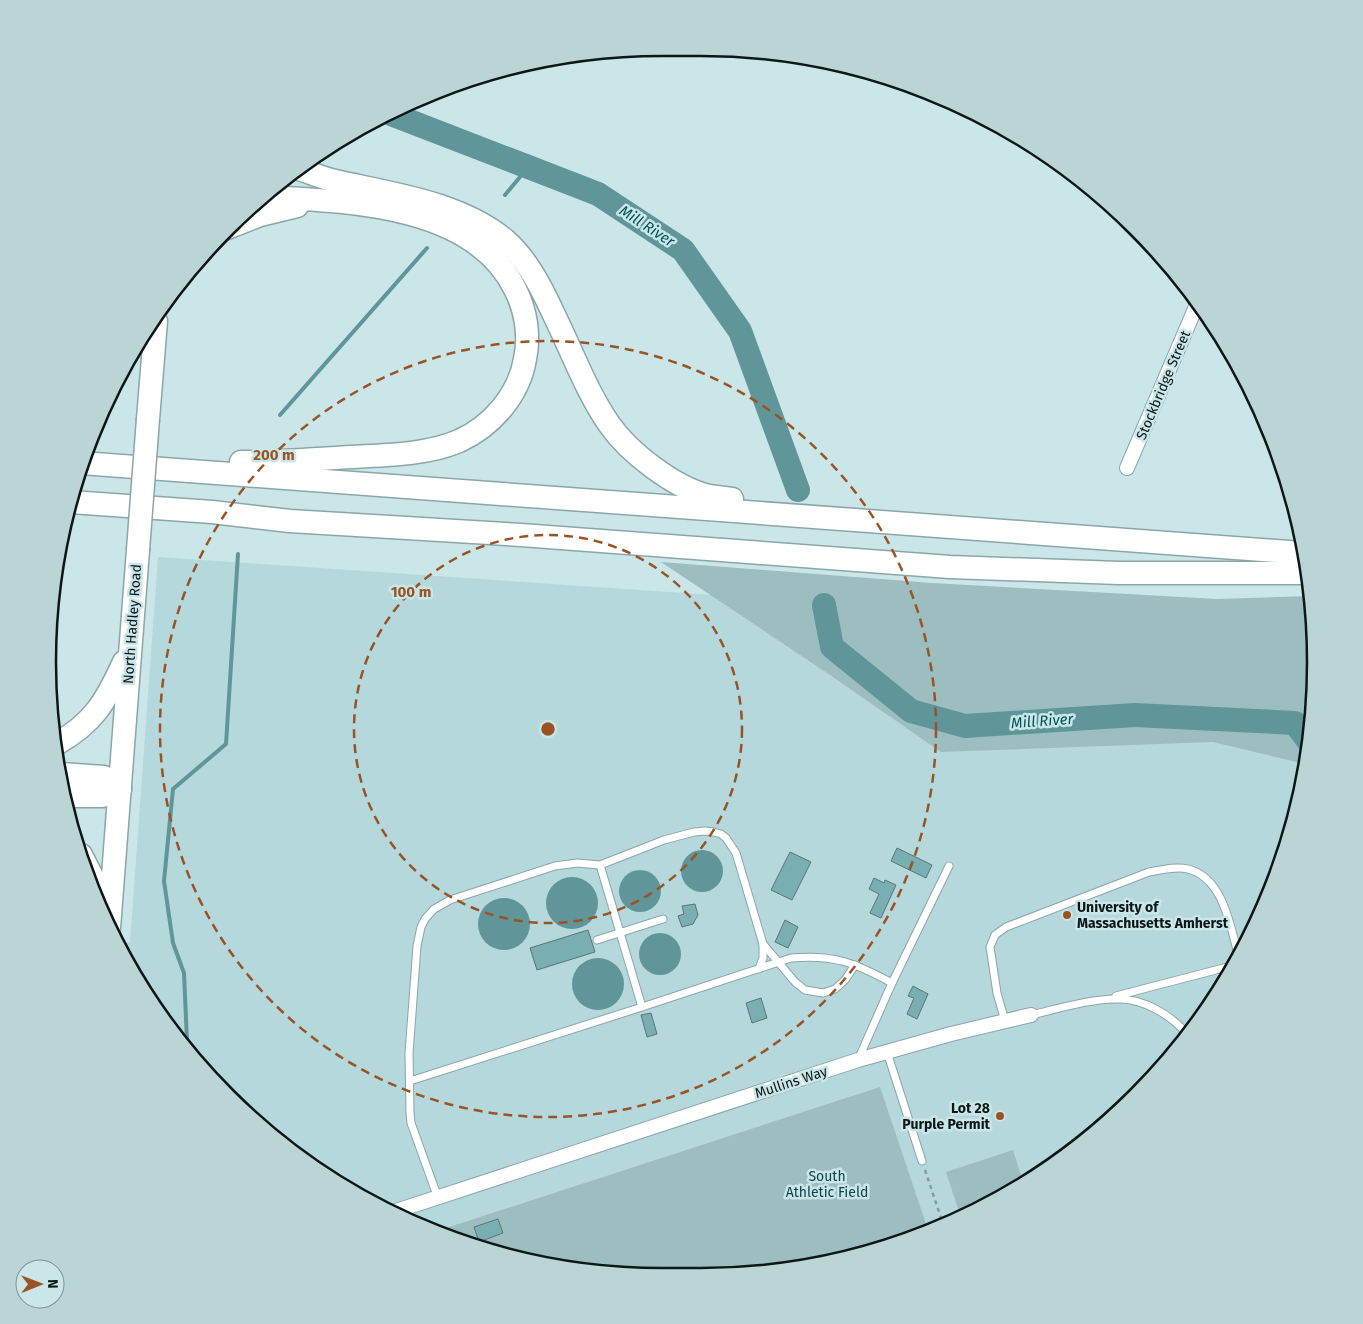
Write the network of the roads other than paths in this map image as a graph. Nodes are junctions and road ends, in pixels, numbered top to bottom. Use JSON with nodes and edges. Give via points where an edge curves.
{"nodes":[{"id":1,"x":305,"y":172,"type":"edge"},
{"id":2,"x":294,"y":180,"type":"edge"},
{"id":3,"x":336,"y":191,"type":"junction"},
{"id":4,"x":276,"y":196,"type":"edge"},
{"id":5,"x":250,"y":219,"type":"edge"},
{"id":6,"x":1194,"y":310,"type":"edge"},
{"id":7,"x":155,"y":329,"type":"edge"},
{"id":8,"x":92,"y":456,"type":"edge"},
{"id":9,"x":89,"y":464,"type":"edge"},
{"id":10,"x":1127,"y":468,"type":"dead end"},
{"id":11,"x":78,"y":502,"type":"edge"},
{"id":12,"x":120,"y":505,"type":"junction"},
{"id":13,"x":76,"y":509,"type":"edge"},
{"id":14,"x":1016,"y":532,"type":"junction"},
{"id":15,"x":1297,"y":553,"type":"edge"},
{"id":16,"x":1300,"y":573,"type":"edge"},
{"id":17,"x":131,"y":645,"type":"junction"},
{"id":18,"x":61,"y":741,"type":"edge"},
{"id":19,"x":67,"y":775,"type":"edge"},
{"id":20,"x":120,"y":789,"type":"junction"},
{"id":21,"x":72,"y":796,"type":"edge"},
{"id":22,"x":600,"y":865,"type":"junction"},
{"id":23,"x":949,"y":866,"type":"dead end"},
{"id":24,"x":110,"y":912,"type":"edge"},
{"id":25,"x":663,"y":919,"type":"dead end"},
{"id":26,"x":620,"y":933,"type":"junction"},
{"id":27,"x":597,"y":940,"type":"dead end"},
{"id":28,"x":763,"y":944,"type":"junction"},
{"id":29,"x":1236,"y":946,"type":"edge"},
{"id":30,"x":778,"y":962,"type":"junction"},
{"id":31,"x":855,"y":965,"type":"junction"},
{"id":32,"x":759,"y":968,"type":"junction"},
{"id":33,"x":1224,"y":968,"type":"edge"},
{"id":34,"x":892,"y":983,"type":"junction"},
{"id":35,"x":1106,"y":999,"type":"junction"},
{"id":36,"x":642,"y":1008,"type":"junction"},
{"id":37,"x":1031,"y":1015,"type":"joint"},
{"id":38,"x":1005,"y":1021,"type":"junction"},
{"id":39,"x":1183,"y":1029,"type":"edge"},
{"id":40,"x":887,"y":1052,"type":"junction"},
{"id":41,"x":858,"y":1060,"type":"junction"},
{"id":42,"x":410,"y":1081,"type":"junction"},
{"id":43,"x":922,"y":1162,"type":"road end"},
{"id":44,"x":438,"y":1198,"type":"junction"},
{"id":45,"x":403,"y":1209,"type":"edge"}],
"edges":[{"from":1,"to":3,"type":"main road"},
{"from":2,"to":3,"type":"main road"},
{"from":3,"to":4,"type":"main road"},
{"from":3,"to":5,"type":"main road"},
{"from":3,"to":8,"type":"main road","via":[[441,225],[478,244],[502,266],[521,301],[527,345],[519,380],[510,398],[496,414],[480,429],[450,444],[392,454],[247,462]]},
{"from":3,"to":14,"type":"main road","via":[[402,195],[467,216],[506,241],[524,260],[536,280],[610,425],[641,458],[674,481],[708,496]]},
{"from":6,"to":10,"type":"street","name":"Stockbridge Street"},
{"from":7,"to":17,"type":"main road","name":"North Hadley Road","bridge":true},
{"from":9,"to":14,"type":"main road"},
{"from":11,"to":12,"type":"main road"},
{"from":12,"to":13,"type":"main road"},
{"from":12,"to":16,"type":"main road","via":[[290,521],[950,567],[1119,573]]},
{"from":14,"to":15,"type":"main road"},
{"from":17,"to":18,"type":"main road","via":[[104,701],[84,726]]},
{"from":17,"to":20,"type":"main road","name":"North Hadley Road"},
{"from":19,"to":20,"type":"main road","via":[[104,778]]},
{"from":20,"to":21,"type":"main road","via":[[102,796]]},
{"from":20,"to":24,"type":"main road","name":"North Hadley Road"},
{"from":22,"to":26,"type":"lane"},
{"from":22,"to":28,"type":"lane","via":[[694,832],[721,834],[731,842],[736,853]]},
{"from":22,"to":42,"type":"lane","via":[[577,863],[555,866],[450,900],[431,912],[421,927],[417,946]]},
{"from":23,"to":34,"type":"lane"},
{"from":25,"to":26,"type":"lane"},
{"from":26,"to":27,"type":"lane"},
{"from":26,"to":36,"type":"lane"},
{"from":28,"to":30,"type":"lane"},
{"from":28,"to":32,"type":"lane"},
{"from":29,"to":38,"type":"lane","via":[[1225,907],[1214,887],[1202,876],[1188,869],[1149,872],[995,934],[990,947]]},
{"from":30,"to":31,"type":"lane","via":[[810,956]]},
{"from":30,"to":31,"type":"lane","via":[[805,990],[824,993],[836,989]]},
{"from":30,"to":32,"type":"lane"},
{"from":31,"to":34,"type":"lane"},
{"from":32,"to":36,"type":"lane"},
{"from":33,"to":35,"type":"lane"},
{"from":34,"to":41,"type":"lane"},
{"from":35,"to":37,"type":"lane","name":"Mullins Way"},
{"from":35,"to":39,"type":"lane","name":"Mullins Way","via":[[1132,1000],[1155,1009]]},
{"from":36,"to":42,"type":"lane"},
{"from":37,"to":38,"type":"street","name":"Mullins Way"},
{"from":38,"to":40,"type":"street","name":"Mullins Way"},
{"from":40,"to":41,"type":"street","name":"Mullins Way"},
{"from":40,"to":43,"type":"lane"},
{"from":41,"to":44,"type":"street","name":"Mullins Way"},
{"from":42,"to":44,"type":"lane","via":[[412,1123]]},
{"from":44,"to":45,"type":"street","name":"Mullins Way"}]}
